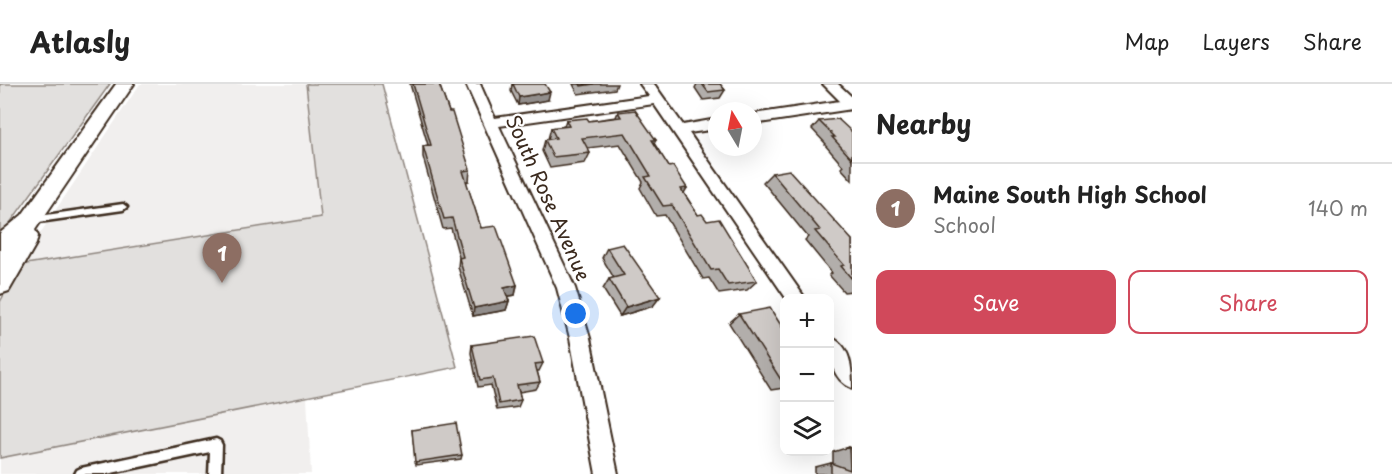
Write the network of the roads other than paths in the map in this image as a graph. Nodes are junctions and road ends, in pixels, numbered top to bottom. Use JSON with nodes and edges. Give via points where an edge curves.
{"nodes":[{"id":1,"x":125,"y":84,"type":"edge"},
{"id":2,"x":473,"y":84,"type":"edge"},
{"id":3,"x":647,"y":84,"type":"edge"},
{"id":4,"x":830,"y":84,"type":"edge"},
{"id":5,"x":657,"y":99,"type":"junction"},
{"id":6,"x":852,"y":104,"type":"edge"},
{"id":7,"x":762,"y":118,"type":"edge"},
{"id":8,"x":490,"y":123,"type":"junction"},
{"id":9,"x":708,"y":125,"type":"edge"},
{"id":10,"x":679,"y":130,"type":"junction"},
{"id":11,"x":123,"y":207,"type":"dead end"},
{"id":12,"x":30,"y":221,"type":"junction"},
{"id":13,"x":0,"y":251,"type":"edge"},
{"id":14,"x":0,"y":283,"type":"edge"},
{"id":15,"x":793,"y":294,"type":"edge"},
{"id":16,"x":831,"y":348,"type":"edge"},
{"id":17,"x":852,"y":378,"type":"edge"},
{"id":18,"x":81,"y":474,"type":"edge"},
{"id":19,"x":216,"y":474,"type":"edge"},
{"id":20,"x":607,"y":474,"type":"edge"}],
"edges":[{"from":1,"to":12,"type":"main road"},
{"from":2,"to":8,"type":"street","name":"South Rose Avenue"},
{"from":3,"to":5,"type":"street"},
{"from":4,"to":6,"type":"street"},
{"from":5,"to":8,"type":"street"},
{"from":5,"to":10,"type":"street"},
{"from":6,"to":7,"type":"street"},
{"from":8,"to":20,"type":"street","name":"South Rose Avenue","via":[[566,288]]},
{"from":9,"to":10,"type":"street"},
{"from":10,"to":15,"type":"street"},
{"from":11,"to":12,"type":"lane"},
{"from":12,"to":13,"type":"main road"},
{"from":12,"to":14,"type":"main road","via":[[24,244]]},
{"from":16,"to":17,"type":"street"},
{"from":18,"to":19,"type":"lane","via":[[216,445]]}]}
